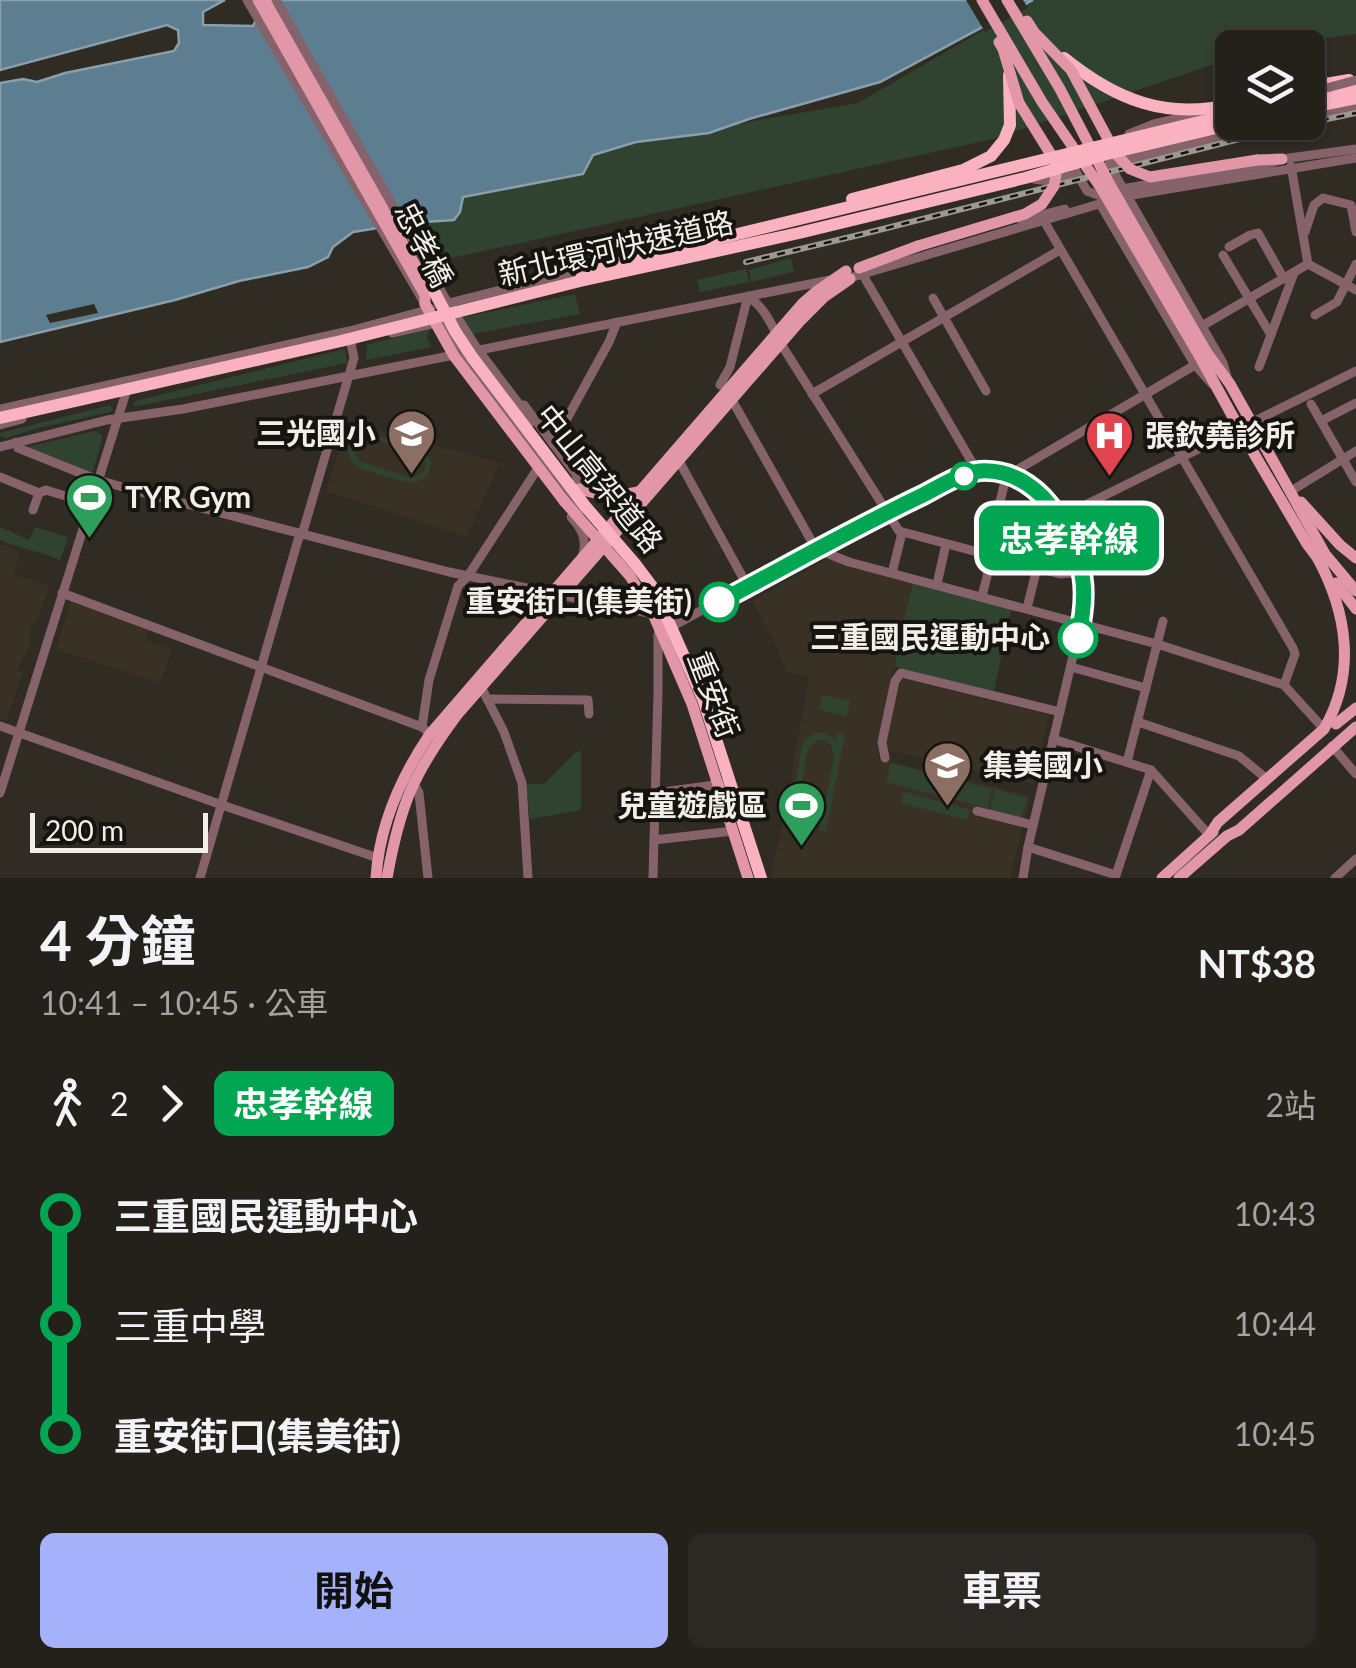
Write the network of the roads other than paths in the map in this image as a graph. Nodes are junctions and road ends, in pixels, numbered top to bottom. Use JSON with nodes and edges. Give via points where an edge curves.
{"nodes":[{"id":1,"x":247,"y":0,"type":"edge"},
{"id":2,"x":258,"y":0,"type":"edge"},
{"id":3,"x":272,"y":0,"type":"edge"},
{"id":4,"x":974,"y":0,"type":"edge"},
{"id":5,"x":982,"y":0,"type":"edge"},
{"id":6,"x":1007,"y":0,"type":"edge"},
{"id":7,"x":1015,"y":0,"type":"edge"},
{"id":8,"x":1040,"y":38,"type":"junction"},
{"id":9,"x":1009,"y":75,"type":"junction"},
{"id":10,"x":1356,"y":83,"type":"edge"},
{"id":11,"x":1325,"y":86,"type":"edge"},
{"id":12,"x":1325,"y":97,"type":"edge"},
{"id":13,"x":1356,"y":98,"type":"edge"},
{"id":14,"x":1356,"y":108,"type":"edge"},
{"id":15,"x":1215,"y":113,"type":"edge"},
{"id":16,"x":1325,"y":114,"type":"edge"},
{"id":17,"x":1215,"y":117,"type":"edge"},
{"id":18,"x":1215,"y":118,"type":"edge"},
{"id":19,"x":1215,"y":119,"type":"edge"},
{"id":20,"x":1215,"y":129,"type":"edge"},
{"id":21,"x":1215,"y":135,"type":"edge"},
{"id":22,"x":1356,"y":149,"type":"edge"},
{"id":23,"x":1106,"y":154,"type":"junction"},
{"id":24,"x":1356,"y":158,"type":"edge"},
{"id":25,"x":1288,"y":162,"type":"junction"},
{"id":26,"x":1072,"y":164,"type":"junction"},
{"id":27,"x":1034,"y":179,"type":"joint"},
{"id":28,"x":922,"y":187,"type":"junction"},
{"id":29,"x":1124,"y":192,"type":"junction"},
{"id":30,"x":1111,"y":200,"type":"junction"},
{"id":31,"x":1100,"y":204,"type":"junction"},
{"id":32,"x":927,"y":205,"type":"junction"},
{"id":33,"x":805,"y":216,"type":"junction"},
{"id":34,"x":1042,"y":218,"type":"junction"},
{"id":35,"x":1356,"y":232,"type":"edge"},
{"id":36,"x":1303,"y":236,"type":"junction"},
{"id":37,"x":1060,"y":250,"type":"junction"},
{"id":38,"x":1308,"y":264,"type":"junction"},
{"id":39,"x":1356,"y":264,"type":"edge"},
{"id":40,"x":855,"y":273,"type":"junction"},
{"id":41,"x":1289,"y":276,"type":"junction"},
{"id":42,"x":833,"y":279,"type":"junction"},
{"id":43,"x":1351,"y":287,"type":"edge"},
{"id":44,"x":748,"y":296,"type":"junction"},
{"id":45,"x":933,"y":298,"type":"dead end"},
{"id":46,"x":1249,"y":299,"type":"junction"},
{"id":47,"x":435,"y":305,"type":"junction"},
{"id":48,"x":1315,"y":315,"type":"dead end"},
{"id":49,"x":944,"y":317,"type":"junction"},
{"id":50,"x":617,"y":322,"type":"junction"},
{"id":51,"x":1202,"y":326,"type":"junction"},
{"id":52,"x":349,"y":331,"type":"junction"},
{"id":53,"x":397,"y":331,"type":"joint"},
{"id":54,"x":1271,"y":335,"type":"junction"},
{"id":55,"x":778,"y":339,"type":"junction"},
{"id":56,"x":902,"y":342,"type":"junction"},
{"id":57,"x":351,"y":343,"type":"junction"},
{"id":58,"x":464,"y":352,"type":"junction"},
{"id":59,"x":1201,"y":358,"type":"junction"},
{"id":60,"x":1259,"y":367,"type":"dead end"},
{"id":61,"x":1356,"y":371,"type":"edge"},
{"id":62,"x":349,"y":376,"type":"junction"},
{"id":63,"x":129,"y":380,"type":"junction"},
{"id":64,"x":1230,"y":384,"type":"junction"},
{"id":65,"x":720,"y":385,"type":"dead end"},
{"id":66,"x":492,"y":388,"type":"junction"},
{"id":67,"x":986,"y":391,"type":"dead end"},
{"id":68,"x":125,"y":394,"type":"junction"},
{"id":69,"x":812,"y":394,"type":"junction"},
{"id":70,"x":1144,"y":395,"type":"junction"},
{"id":71,"x":732,"y":400,"type":"junction"},
{"id":72,"x":1310,"y":404,"type":"dead end"},
{"id":73,"x":1351,"y":406,"type":"edge"},
{"id":74,"x":0,"y":415,"type":"edge"},
{"id":75,"x":117,"y":419,"type":"junction"},
{"id":76,"x":1252,"y":421,"type":"junction"},
{"id":77,"x":1321,"y":421,"type":"junction"},
{"id":78,"x":530,"y":424,"type":"junction"},
{"id":79,"x":1239,"y":428,"type":"junction"},
{"id":80,"x":16,"y":442,"type":"junction"},
{"id":81,"x":554,"y":444,"type":"junction"},
{"id":82,"x":1,"y":446,"type":"edge"},
{"id":83,"x":1356,"y":451,"type":"edge"},
{"id":84,"x":1181,"y":457,"type":"junction"},
{"id":85,"x":1343,"y":459,"type":"junction"},
{"id":86,"x":679,"y":461,"type":"junction"},
{"id":87,"x":536,"y":471,"type":"junction"},
{"id":88,"x":977,"y":471,"type":"junction"},
{"id":89,"x":1008,"y":474,"type":"junction"},
{"id":90,"x":0,"y":478,"type":"edge"},
{"id":91,"x":98,"y":480,"type":"junction"},
{"id":92,"x":1356,"y":482,"type":"edge"},
{"id":93,"x":578,"y":489,"type":"junction"},
{"id":94,"x":640,"y":491,"type":"junction"},
{"id":95,"x":1292,"y":492,"type":"junction"},
{"id":96,"x":40,"y":493,"type":"junction"},
{"id":97,"x":91,"y":504,"type":"junction"},
{"id":98,"x":33,"y":510,"type":"dead end"},
{"id":99,"x":595,"y":512,"type":"junction"},
{"id":100,"x":886,"y":512,"type":"junction"},
{"id":101,"x":1059,"y":518,"type":"junction"},
{"id":102,"x":584,"y":529,"type":"junction"},
{"id":103,"x":612,"y":531,"type":"junction"},
{"id":104,"x":902,"y":533,"type":"junction"},
{"id":105,"x":301,"y":534,"type":"junction"},
{"id":106,"x":601,"y":543,"type":"junction"},
{"id":107,"x":946,"y":544,"type":"junction"},
{"id":108,"x":816,"y":549,"type":"junction"},
{"id":109,"x":990,"y":556,"type":"junction"},
{"id":110,"x":1317,"y":556,"type":"junction"},
{"id":111,"x":581,"y":558,"type":"junction"},
{"id":112,"x":1356,"y":558,"type":"edge"},
{"id":113,"x":1037,"y":568,"type":"junction"},
{"id":114,"x":1082,"y":572,"type":"junction"},
{"id":115,"x":892,"y":573,"type":"junction"},
{"id":116,"x":468,"y":576,"type":"junction"},
{"id":117,"x":937,"y":584,"type":"junction"},
{"id":118,"x":748,"y":587,"type":"junction"},
{"id":119,"x":1356,"y":590,"type":"edge"},
{"id":120,"x":62,"y":593,"type":"junction"},
{"id":121,"x":557,"y":593,"type":"junction"},
{"id":122,"x":982,"y":596,"type":"junction"},
{"id":123,"x":1027,"y":608,"type":"junction"},
{"id":124,"x":1356,"y":609,"type":"edge"},
{"id":125,"x":654,"y":614,"type":"junction"},
{"id":126,"x":1163,"y":621,"type":"dead end"},
{"id":127,"x":1082,"y":622,"type":"junction"},
{"id":128,"x":676,"y":625,"type":"junction"},
{"id":129,"x":662,"y":632,"type":"junction"},
{"id":130,"x":1157,"y":644,"type":"junction"},
{"id":131,"x":1354,"y":647,"type":"edge"},
{"id":132,"x":261,"y":667,"type":"junction"},
{"id":133,"x":1071,"y":667,"type":"junction"},
{"id":134,"x":1354,"y":677,"type":"edge"},
{"id":135,"x":1284,"y":685,"type":"junction"},
{"id":136,"x":482,"y":688,"type":"junction"},
{"id":137,"x":1146,"y":688,"type":"junction"},
{"id":138,"x":1356,"y":708,"type":"edge"},
{"id":139,"x":1060,"y":712,"type":"junction"},
{"id":140,"x":589,"y":714,"type":"dead end"},
{"id":141,"x":1356,"y":717,"type":"edge"},
{"id":142,"x":1138,"y":722,"type":"junction"},
{"id":143,"x":0,"y":726,"type":"edge"},
{"id":144,"x":1356,"y":727,"type":"edge"},
{"id":145,"x":1324,"y":729,"type":"junction"},
{"id":146,"x":19,"y":732,"type":"junction"},
{"id":147,"x":430,"y":734,"type":"junction"},
{"id":148,"x":1054,"y":739,"type":"junction"},
{"id":149,"x":1332,"y":746,"type":"junction"},
{"id":150,"x":885,"y":758,"type":"dead end"},
{"id":151,"x":1128,"y":762,"type":"junction"},
{"id":152,"x":1151,"y":770,"type":"junction"},
{"id":153,"x":1356,"y":774,"type":"edge"},
{"id":154,"x":1267,"y":779,"type":"junction"},
{"id":155,"x":412,"y":782,"type":"junction"},
{"id":156,"x":718,"y":784,"type":"junction"},
{"id":157,"x":735,"y":784,"type":"junction"},
{"id":158,"x":656,"y":793,"type":"junction"},
{"id":159,"x":0,"y":794,"type":"edge"},
{"id":160,"x":222,"y":806,"type":"junction"},
{"id":161,"x":977,"y":810,"type":"dead end"},
{"id":162,"x":1033,"y":825,"type":"junction"},
{"id":163,"x":733,"y":831,"type":"junction"},
{"id":164,"x":1226,"y":831,"type":"junction"},
{"id":165,"x":1209,"y":835,"type":"junction"},
{"id":166,"x":654,"y":840,"type":"junction"},
{"id":167,"x":1028,"y":848,"type":"junction"},
{"id":168,"x":1356,"y":859,"type":"edge"},
{"id":169,"x":381,"y":873,"type":"edge"},
{"id":170,"x":1117,"y":877,"type":"edge"},
{"id":171,"x":200,"y":878,"type":"edge"},
{"id":172,"x":428,"y":878,"type":"edge"},
{"id":173,"x":528,"y":878,"type":"edge"},
{"id":174,"x":652,"y":878,"type":"edge"},
{"id":175,"x":750,"y":878,"type":"edge"},
{"id":176,"x":763,"y":878,"type":"edge"},
{"id":177,"x":1024,"y":878,"type":"edge"},
{"id":178,"x":1162,"y":878,"type":"edge"},
{"id":179,"x":1178,"y":878,"type":"edge"},
{"id":180,"x":1335,"y":878,"type":"edge"}],
"edges":[{"from":1,"to":47,"type":"street","name":"重安街"},
{"from":2,"to":47,"type":"main road","name":"忠孝橋"},
{"from":3,"to":47,"type":"main road","name":"忠孝橋","bridge":true},
{"from":3,"to":78,"type":"street","bridge":true,"via":[[445,298]]},
{"from":4,"to":9,"type":"main road","bridge":true,"via":[[1003,49]]},
{"from":5,"to":59,"type":"main road","bridge":true},
{"from":6,"to":59,"type":"main road","bridge":true},
{"from":7,"to":8,"type":"main road","bridge":true},
{"from":8,"to":15,"type":"highway","bridge":true,"via":[[1102,86],[1134,101]]},
{"from":8,"to":25,"type":"main road","bridge":true,"via":[[1071,70],[1116,154],[1138,174]]},
{"from":9,"to":33,"type":"highway","bridge":true,"via":[[1010,125],[991,156]]},
{"from":9,"to":40,"type":"main road","bridge":true,"via":[[1055,161],[1054,186],[1042,204]]},
{"from":10,"to":11,"type":"highway","bridge":true},
{"from":12,"to":13,"type":"highway","bridge":true},
{"from":14,"to":16,"type":"street"},
{"from":17,"to":23,"type":"street","via":[[1154,124]]},
{"from":18,"to":33,"type":"highway","name":"新北環河快速道路","bridge":true},
{"from":19,"to":23,"type":"highway"},
{"from":20,"to":23,"type":"highway","name":"新北環河快速道路","bridge":true},
{"from":21,"to":23,"type":"street"},
{"from":22,"to":25,"type":"street"},
{"from":23,"to":26,"type":"highway"},
{"from":23,"to":29,"type":"street"},
{"from":23,"to":47,"type":"highway","bridge":true},
{"from":23,"to":74,"type":"highway","name":"新北環河快速道路","bridge":true,"via":[[799,233]]},
{"from":24,"to":25,"type":"street"},
{"from":25,"to":29,"type":"street"},
{"from":25,"to":36,"type":"street"},
{"from":26,"to":27,"type":"highway"},
{"from":26,"to":28,"type":"street"},
{"from":26,"to":30,"type":"street","via":[[1087,192]]},
{"from":27,"to":32,"type":"street"},
{"from":28,"to":32,"type":"street"},
{"from":28,"to":47,"type":"street"},
{"from":29,"to":30,"type":"street"},
{"from":29,"to":31,"type":"street"},
{"from":29,"to":51,"type":"street"},
{"from":30,"to":31,"type":"street"},
{"from":30,"to":34,"type":"street"},
{"from":31,"to":34,"type":"street"},
{"from":31,"to":59,"type":"street"},
{"from":32,"to":47,"type":"street","via":[[607,280]]},
{"from":33,"to":74,"type":"highway","name":"新北環河快速道路","bridge":true},
{"from":34,"to":37,"type":"street"},
{"from":34,"to":40,"type":"street"},
{"from":34,"to":40,"type":"street"},
{"from":35,"to":36,"type":"street","via":[[1350,204],[1323,198]]},
{"from":36,"to":38,"type":"street"},
{"from":37,"to":49,"type":"street"},
{"from":37,"to":70,"type":"street"},
{"from":38,"to":41,"type":"street"},
{"from":38,"to":43,"type":"street"},
{"from":39,"to":43,"type":"street"},
{"from":40,"to":42,"type":"main road"},
{"from":40,"to":55,"type":"main road"},
{"from":40,"to":56,"type":"street"},
{"from":41,"to":46,"type":"street"},
{"from":41,"to":46,"type":"street","via":[[1258,234],[1250,235],[1226,250]]},
{"from":41,"to":54,"type":"street"},
{"from":42,"to":44,"type":"street"},
{"from":42,"to":55,"type":"main road","via":[[802,304]]},
{"from":43,"to":48,"type":"street"},
{"from":44,"to":50,"type":"street"},
{"from":44,"to":55,"type":"street","via":[[759,303]]},
{"from":44,"to":65,"type":"street"},
{"from":45,"to":49,"type":"street"},
{"from":46,"to":51,"type":"street"},
{"from":46,"to":54,"type":"street"},
{"from":47,"to":52,"type":"street"},
{"from":47,"to":53,"type":"highway"},
{"from":47,"to":58,"type":"street","name":"重安街","via":[[456,329]]},
{"from":47,"to":78,"type":"main road","name":"忠孝橋","bridge":true,"via":[[448,308]]},
{"from":47,"to":102,"type":"main road","name":"忠孝橋","bridge":true,"via":[[454,356]]},
{"from":47,"to":175,"type":"highway","name":"中山高架道路","bridge":true,"via":[[477,375],[653,604],[696,701]]},
{"from":47,"to":176,"type":"highway","name":"中山高架道路","bridge":true,"via":[[654,590],[704,699]]},
{"from":49,"to":56,"type":"street"},
{"from":49,"to":67,"type":"street"},
{"from":50,"to":58,"type":"street"},
{"from":50,"to":81,"type":"street"},
{"from":51,"to":64,"type":"street"},
{"from":52,"to":57,"type":"street"},
{"from":52,"to":63,"type":"street"},
{"from":53,"to":57,"type":"street"},
{"from":54,"to":60,"type":"street"},
{"from":55,"to":69,"type":"street"},
{"from":55,"to":71,"type":"main road"},
{"from":55,"to":94,"type":"main road"},
{"from":56,"to":69,"type":"street"},
{"from":56,"to":88,"type":"street"},
{"from":57,"to":62,"type":"street"},
{"from":57,"to":68,"type":"street"},
{"from":58,"to":62,"type":"street"},
{"from":58,"to":66,"type":"street","name":"重安街"},
{"from":58,"to":66,"type":"street","name":"重安街","via":[[456,364]]},
{"from":59,"to":64,"type":"main road"},
{"from":59,"to":70,"type":"street"},
{"from":59,"to":79,"type":"main road"},
{"from":61,"to":76,"type":"street"},
{"from":62,"to":75,"type":"street"},
{"from":62,"to":105,"type":"street"},
{"from":63,"to":68,"type":"street"},
{"from":63,"to":74,"type":"street"},
{"from":64,"to":76,"type":"main road"},
{"from":66,"to":81,"type":"street","name":"重安街"},
{"from":66,"to":87,"type":"street","name":"重安街"},
{"from":66,"to":99,"type":"street","name":"重安街"},
{"from":66,"to":102,"type":"street","name":"重安街","via":[[569,496]]},
{"from":68,"to":74,"type":"street"},
{"from":68,"to":75,"type":"street"},
{"from":69,"to":100,"type":"street"},
{"from":70,"to":84,"type":"street"},
{"from":70,"to":89,"type":"street"},
{"from":71,"to":86,"type":"main road"},
{"from":71,"to":108,"type":"street"},
{"from":72,"to":77,"type":"street"},
{"from":73,"to":77,"type":"street"},
{"from":75,"to":80,"type":"street"},
{"from":75,"to":91,"type":"street"},
{"from":76,"to":79,"type":"street"},
{"from":76,"to":95,"type":"main road"},
{"from":77,"to":85,"type":"street"},
{"from":78,"to":93,"type":"main road","name":"忠孝橋","bridge":true},
{"from":79,"to":84,"type":"street"},
{"from":79,"to":110,"type":"main road"},
{"from":80,"to":82,"type":"street"},
{"from":80,"to":91,"type":"street"},
{"from":81,"to":93,"type":"street","name":"重安街","via":[[576,474]]},
{"from":83,"to":85,"type":"street"},
{"from":84,"to":101,"type":"street"},
{"from":84,"to":135,"type":"street","via":[[1295,651]]},
{"from":85,"to":92,"type":"street"},
{"from":85,"to":95,"type":"street"},
{"from":86,"to":103,"type":"main road"},
{"from":86,"to":118,"type":"street"},
{"from":87,"to":102,"type":"street","name":"重安街"},
{"from":87,"to":116,"type":"street"},
{"from":88,"to":89,"type":"street"},
{"from":88,"to":100,"type":"street"},
{"from":89,"to":101,"type":"street","via":[[1030,485]]},
{"from":89,"to":109,"type":"street"},
{"from":90,"to":96,"type":"street"},
{"from":91,"to":97,"type":"street"},
{"from":91,"to":105,"type":"street"},
{"from":93,"to":94,"type":"main road","via":[[610,497]]},
{"from":93,"to":99,"type":"main road","name":"重安街"},
{"from":94,"to":103,"type":"main road"},
{"from":95,"to":112,"type":"main road"},
{"from":95,"to":119,"type":"main road","via":[[1325,554]]},
{"from":96,"to":97,"type":"street"},
{"from":96,"to":98,"type":"street"},
{"from":97,"to":120,"type":"street"},
{"from":99,"to":103,"type":"main road","name":"重安街"},
{"from":100,"to":104,"type":"street"},
{"from":100,"to":108,"type":"street"},
{"from":101,"to":114,"type":"street"},
{"from":102,"to":106,"type":"main road","name":"重安街"},
{"from":102,"to":111,"type":"street"},
{"from":103,"to":106,"type":"main road"},
{"from":103,"to":128,"type":"main road","name":"重安街","via":[[646,571]]},
{"from":104,"to":107,"type":"street"},
{"from":104,"to":115,"type":"street"},
{"from":105,"to":116,"type":"street"},
{"from":105,"to":132,"type":"street"},
{"from":106,"to":111,"type":"main road"},
{"from":106,"to":121,"type":"main road"},
{"from":106,"to":125,"type":"main road","name":"重安街"},
{"from":107,"to":109,"type":"street"},
{"from":107,"to":117,"type":"street"},
{"from":108,"to":115,"type":"street"},
{"from":108,"to":118,"type":"street"},
{"from":109,"to":113,"type":"street"},
{"from":109,"to":122,"type":"street"},
{"from":110,"to":124,"type":"main road"},
{"from":110,"to":131,"type":"main road"},
{"from":111,"to":121,"type":"main road"},
{"from":113,"to":114,"type":"street"},
{"from":113,"to":123,"type":"street"},
{"from":114,"to":127,"type":"street"},
{"from":115,"to":117,"type":"street"},
{"from":116,"to":121,"type":"street"},
{"from":116,"to":147,"type":"street","via":[[458,586],[429,680]]},
{"from":117,"to":122,"type":"street"},
{"from":118,"to":128,"type":"street"},
{"from":120,"to":132,"type":"street"},
{"from":120,"to":146,"type":"street"},
{"from":121,"to":125,"type":"street"},
{"from":121,"to":136,"type":"main road"},
{"from":122,"to":123,"type":"street"},
{"from":123,"to":127,"type":"street"},
{"from":125,"to":129,"type":"main road","name":"重安街"},
{"from":126,"to":130,"type":"street"},
{"from":127,"to":130,"type":"street"},
{"from":127,"to":133,"type":"street"},
{"from":128,"to":129,"type":"street"},
{"from":128,"to":157,"type":"main road","name":"重安街"},
{"from":129,"to":156,"type":"main road","name":"重安街"},
{"from":129,"to":158,"type":"street"},
{"from":130,"to":135,"type":"street"},
{"from":130,"to":137,"type":"street"},
{"from":131,"to":134,"type":"main road"},
{"from":132,"to":147,"type":"street"},
{"from":132,"to":160,"type":"street"},
{"from":133,"to":137,"type":"street"},
{"from":133,"to":139,"type":"street"},
{"from":134,"to":145,"type":"main road"},
{"from":135,"to":145,"type":"street"},
{"from":136,"to":140,"type":"street","via":[[588,700]]},
{"from":136,"to":147,"type":"main road"},
{"from":136,"to":173,"type":"street","via":[[522,783]]},
{"from":137,"to":142,"type":"street"},
{"from":138,"to":164,"type":"main road"},
{"from":139,"to":148,"type":"street"},
{"from":139,"to":150,"type":"street","via":[[901,674],[882,742]]},
{"from":141,"to":164,"type":"main road"},
{"from":142,"to":151,"type":"street"},
{"from":142,"to":154,"type":"street","via":[[1239,756]]},
{"from":143,"to":146,"type":"street"},
{"from":144,"to":149,"type":"main road"},
{"from":145,"to":154,"type":"main road"},
{"from":146,"to":159,"type":"street"},
{"from":146,"to":160,"type":"street"},
{"from":147,"to":155,"type":"main road"},
{"from":147,"to":169,"type":"main road","via":[[398,791]]},
{"from":148,"to":151,"type":"street"},
{"from":148,"to":162,"type":"street"},
{"from":149,"to":153,"type":"street"},
{"from":149,"to":164,"type":"main road","via":[[1238,830]]},
{"from":151,"to":152,"type":"street"},
{"from":152,"to":165,"type":"street"},
{"from":152,"to":170,"type":"street"},
{"from":154,"to":165,"type":"main road"},
{"from":155,"to":169,"type":"main road"},
{"from":155,"to":172,"type":"street"},
{"from":156,"to":157,"type":"street"},
{"from":156,"to":158,"type":"street"},
{"from":156,"to":163,"type":"main road","name":"重安街"},
{"from":157,"to":176,"type":"main road","name":"重安街"},
{"from":158,"to":166,"type":"street"},
{"from":160,"to":169,"type":"street"},
{"from":160,"to":171,"type":"street"},
{"from":161,"to":162,"type":"street"},
{"from":162,"to":167,"type":"street"},
{"from":163,"to":166,"type":"street"},
{"from":163,"to":175,"type":"main road","name":"重安街"},
{"from":164,"to":165,"type":"main road"},
{"from":164,"to":179,"type":"main road"},
{"from":165,"to":178,"type":"main road"},
{"from":166,"to":174,"type":"street"},
{"from":167,"to":170,"type":"street"},
{"from":167,"to":177,"type":"street"},
{"from":168,"to":180,"type":"street"}]}
